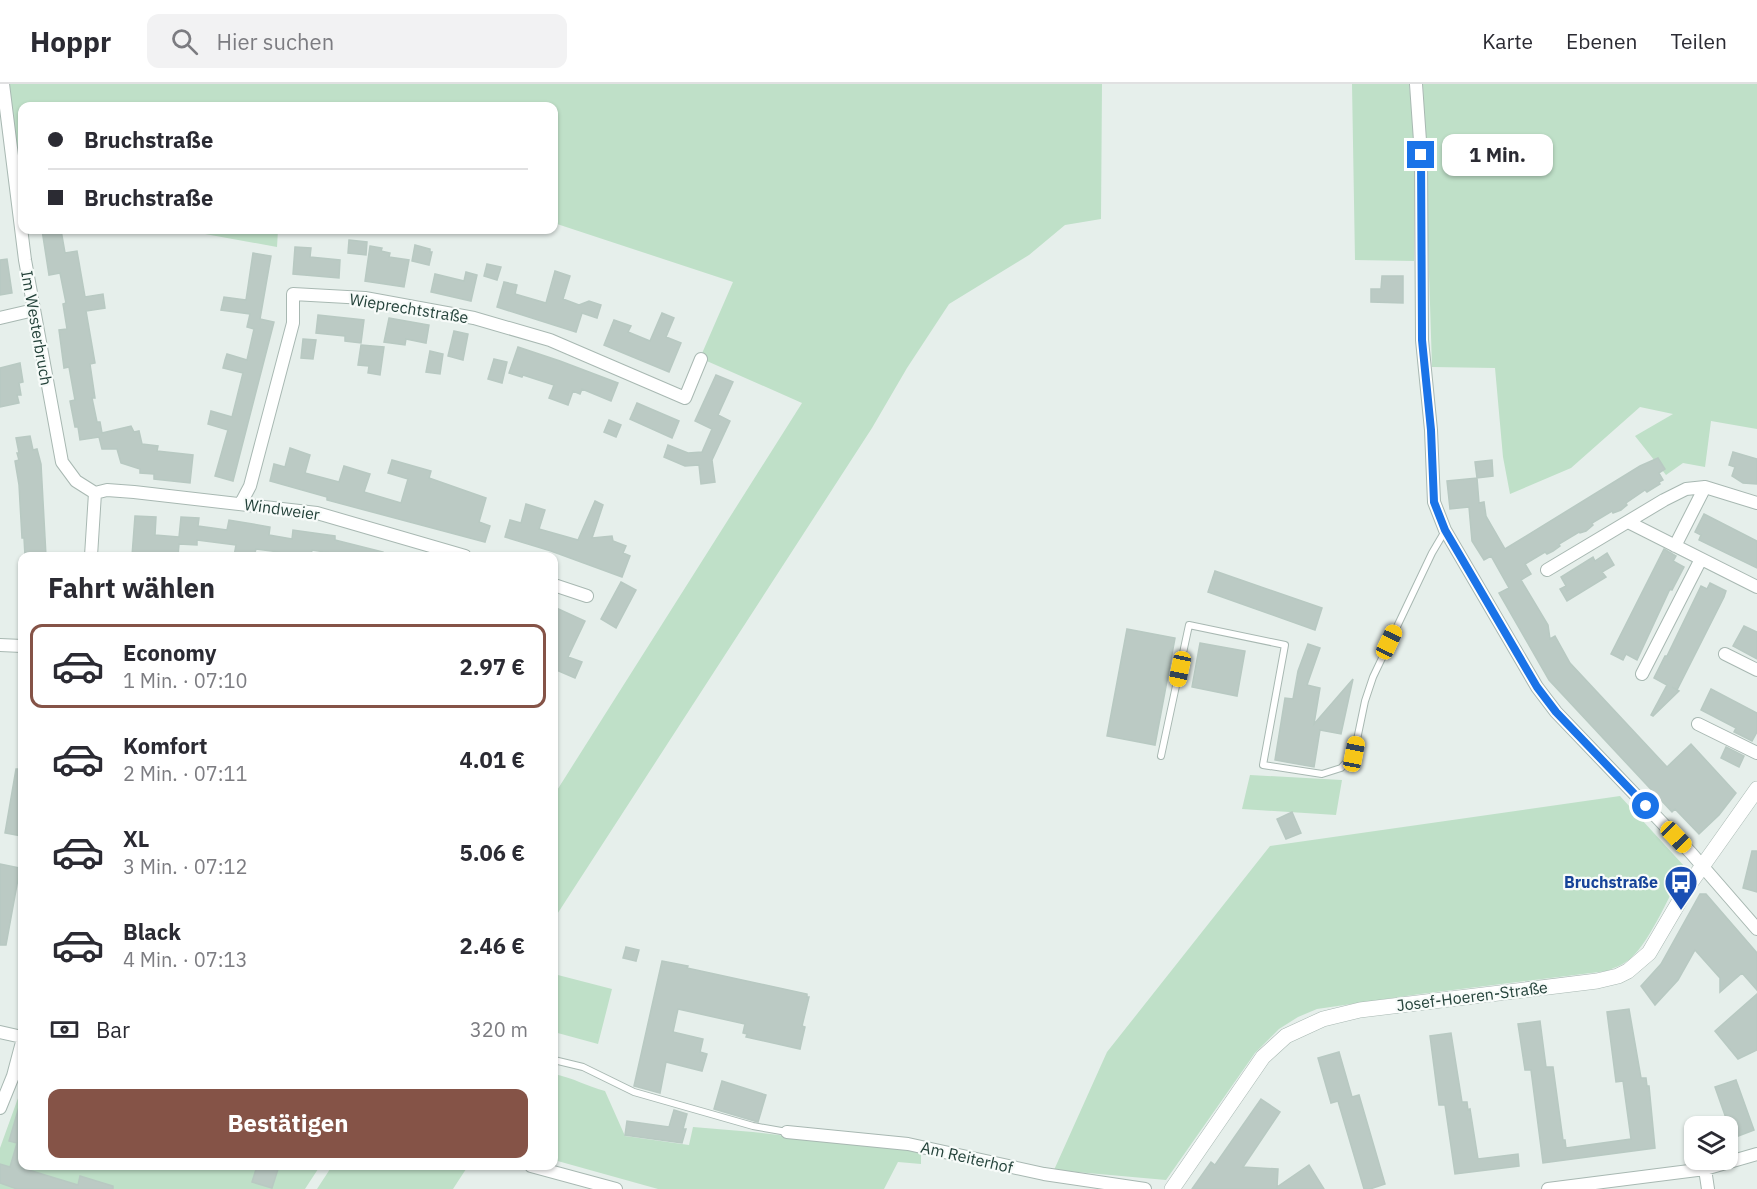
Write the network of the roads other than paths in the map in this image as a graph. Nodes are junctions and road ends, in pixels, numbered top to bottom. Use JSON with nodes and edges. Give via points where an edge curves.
{"nodes":[{"id":1,"x":3,"y":84,"type":"edge"},
{"id":2,"x":1416,"y":84,"type":"edge"},
{"id":3,"x":18,"y":193,"type":"edge"},
{"id":4,"x":24,"y":234,"type":"edge"},
{"id":5,"x":34,"y":310,"type":"junction"},
{"id":6,"x":0,"y":318,"type":"edge"},
{"id":7,"x":702,"y":359,"type":"dead end"},
{"id":8,"x":1705,"y":487,"type":"junction"},
{"id":9,"x":95,"y":494,"type":"junction"},
{"id":10,"x":242,"y":503,"type":"junction"},
{"id":11,"x":1757,"y":503,"type":"edge"},
{"id":12,"x":1628,"y":522,"type":"junction"},
{"id":13,"x":1445,"y":530,"type":"junction"},
{"id":14,"x":1675,"y":546,"type":"junction"},
{"id":15,"x":91,"y":552,"type":"edge"},
{"id":16,"x":451,"y":552,"type":"edge"},
{"id":17,"x":1701,"y":559,"type":"junction"},
{"id":18,"x":1547,"y":570,"type":"dead end"},
{"id":19,"x":558,"y":586,"type":"edge"},
{"id":20,"x":1757,"y":588,"type":"edge"},
{"id":21,"x":587,"y":596,"type":"dead end"},
{"id":22,"x":0,"y":645,"type":"edge"},
{"id":23,"x":18,"y":646,"type":"edge"},
{"id":24,"x":1725,"y":654,"type":"dead end"},
{"id":25,"x":1757,"y":670,"type":"edge"},
{"id":26,"x":1642,"y":674,"type":"dead end"},
{"id":27,"x":1698,"y":724,"type":"dead end"},
{"id":28,"x":1757,"y":753,"type":"edge"},
{"id":29,"x":1161,"y":756,"type":"dead end"},
{"id":30,"x":1757,"y":789,"type":"edge"},
{"id":31,"x":1702,"y":865,"type":"junction"},
{"id":32,"x":1757,"y":929,"type":"edge"},
{"id":33,"x":0,"y":1032,"type":"edge"},
{"id":34,"x":18,"y":1036,"type":"edge"},
{"id":35,"x":18,"y":1057,"type":"edge"},
{"id":36,"x":558,"y":1061,"type":"edge"},
{"id":37,"x":0,"y":1108,"type":"edge"},
{"id":38,"x":787,"y":1132,"type":"joint"},
{"id":39,"x":1757,"y":1154,"type":"edge"},
{"id":40,"x":1738,"y":1159,"type":"edge"},
{"id":41,"x":546,"y":1170,"type":"edge"},
{"id":42,"x":1697,"y":1170,"type":"edge"},
{"id":43,"x":1705,"y":1170,"type":"edge"},
{"id":44,"x":616,"y":1189,"type":"edge"},
{"id":45,"x":1145,"y":1189,"type":"edge"},
{"id":46,"x":1172,"y":1189,"type":"edge"},
{"id":47,"x":1548,"y":1189,"type":"edge"},
{"id":48,"x":1708,"y":1189,"type":"edge"}],
"edges":[{"from":1,"to":3,"type":"street","name":"Im Westerbruch"},
{"from":2,"to":13,"type":"street","via":[[1421,155],[1422,340],[1434,502]]},
{"from":4,"to":5,"type":"street","name":"Im Westerbruch"},
{"from":5,"to":6,"type":"street"},
{"from":5,"to":9,"type":"street","name":"Im Westerbruch","via":[[62,462],[76,481]]},
{"from":7,"to":10,"type":"street","name":"Wieprechtstraße","via":[[685,398],[550,340],[474,318],[365,298],[293,294],[293,323],[250,486]]},
{"from":8,"to":11,"type":"street"},
{"from":8,"to":12,"type":"street","via":[[1686,489]]},
{"from":8,"to":14,"type":"street"},
{"from":9,"to":10,"type":"street","name":"Windweier","via":[[107,490]]},
{"from":9,"to":15,"type":"street"},
{"from":10,"to":16,"type":"street","name":"Windweier","via":[[317,513]]},
{"from":12,"to":14,"type":"street"},
{"from":12,"to":18,"type":"street"},
{"from":13,"to":29,"type":"lane","via":[[1373,677],[1354,754],[1341,768],[1322,774],[1263,765],[1285,645],[1189,625]]},
{"from":13,"to":31,"type":"street","via":[[1537,687],[1556,712]]},
{"from":14,"to":17,"type":"street"},
{"from":17,"to":20,"type":"street"},
{"from":17,"to":26,"type":"street"},
{"from":19,"to":21,"type":"street"},
{"from":22,"to":23,"type":"street"},
{"from":24,"to":25,"type":"street"},
{"from":27,"to":28,"type":"street"},
{"from":30,"to":31,"type":"street","name":"Josef-Hoeren-Straße"},
{"from":31,"to":32,"type":"street"},
{"from":31,"to":46,"type":"street","name":"Josef-Hoeren-Straße","via":[[1648,953],[1618,976],[1360,1010],[1323,1019],[1286,1036],[1263,1058]]},
{"from":33,"to":34,"type":"street"},
{"from":35,"to":37,"type":"street"},
{"from":36,"to":38,"type":"lane","via":[[583,1067],[634,1092]]},
{"from":38,"to":45,"type":"street","name":"Am Reiterhof","via":[[908,1144],[1044,1174]]},
{"from":39,"to":40,"type":"street"},
{"from":41,"to":44,"type":"street"},
{"from":42,"to":47,"type":"street"},
{"from":43,"to":48,"type":"street"}]}
